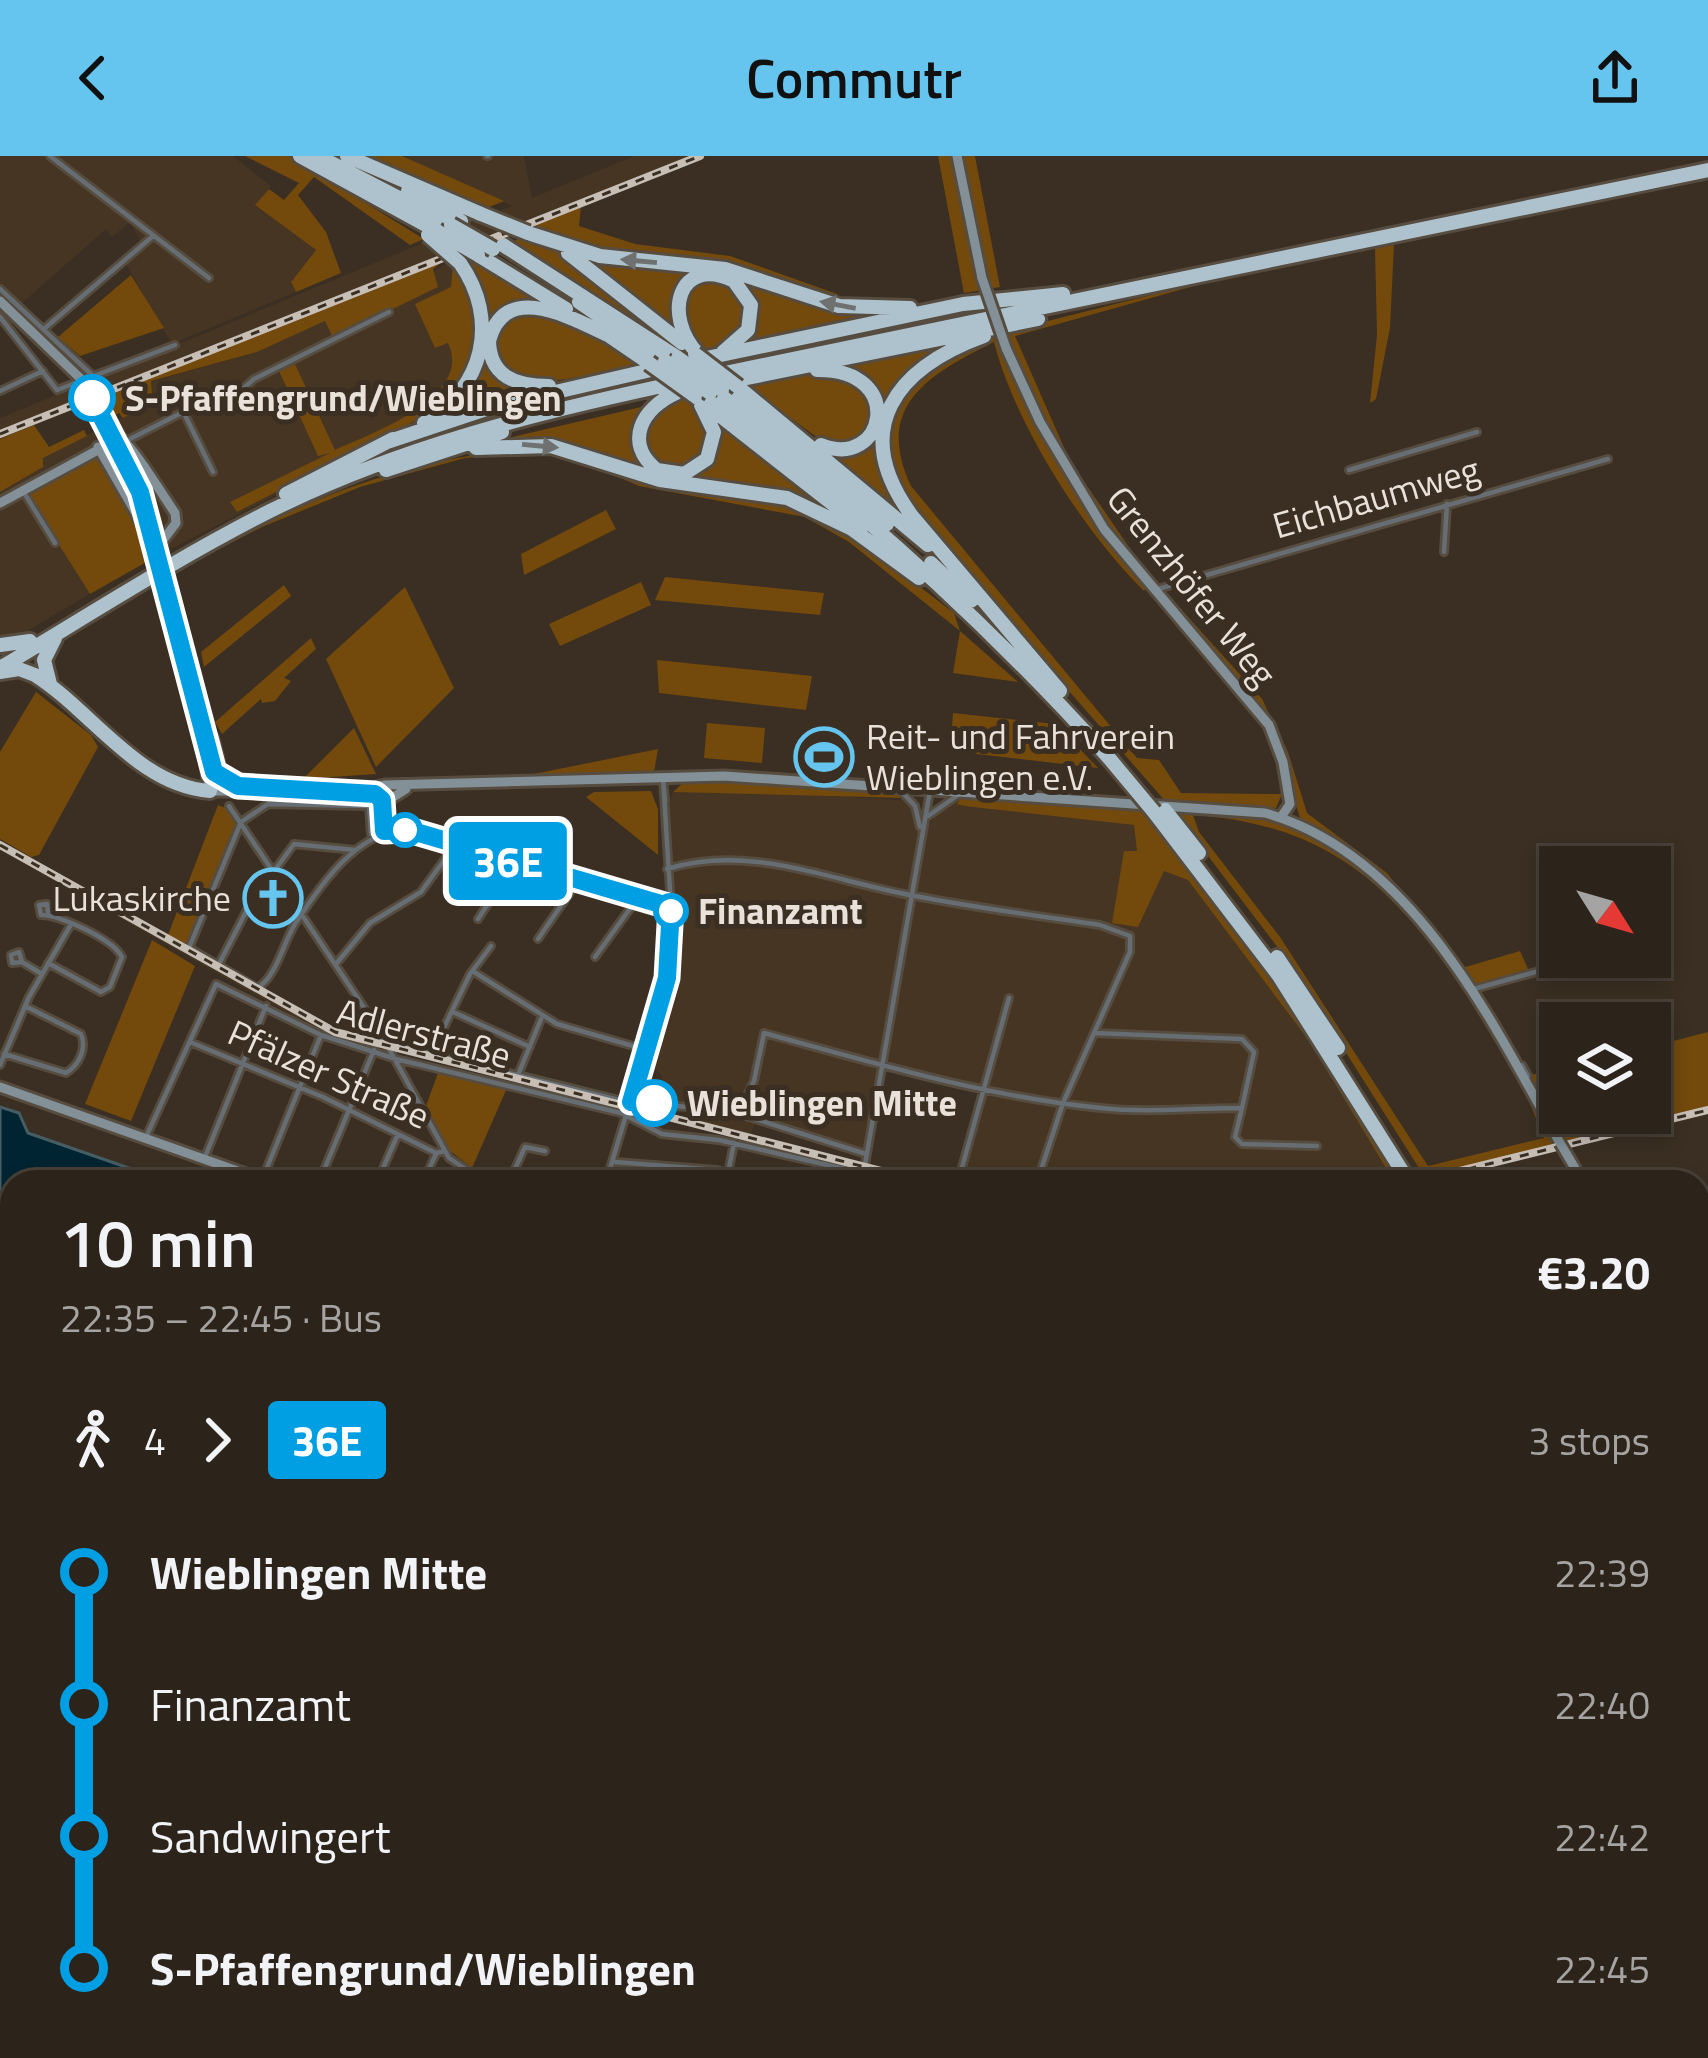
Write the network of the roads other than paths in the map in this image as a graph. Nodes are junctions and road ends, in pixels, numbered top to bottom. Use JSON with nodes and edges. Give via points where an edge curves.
{"nodes":[{"id":1,"x":50,"y":156,"type":"edge"},
{"id":2,"x":300,"y":156,"type":"edge"},
{"id":3,"x":318,"y":156,"type":"edge"},
{"id":4,"x":342,"y":156,"type":"edge"},
{"id":5,"x":957,"y":156,"type":"edge"},
{"id":6,"x":1708,"y":160,"type":"edge"},
{"id":7,"x":1708,"y":170,"type":"edge"},
{"id":8,"x":444,"y":228,"type":"junction"},
{"id":9,"x":530,"y":234,"type":"junction"},
{"id":10,"x":153,"y":236,"type":"junction"},
{"id":11,"x":491,"y":250,"type":"junction"},
{"id":12,"x":208,"y":278,"type":"dead end"},
{"id":13,"x":0,"y":289,"type":"edge"},
{"id":14,"x":1131,"y":289,"type":"junction"},
{"id":15,"x":1063,"y":294,"type":"junction"},
{"id":16,"x":0,"y":301,"type":"edge"},
{"id":17,"x":963,"y":304,"type":"junction"},
{"id":18,"x":389,"y":312,"type":"dead end"},
{"id":19,"x":0,"y":317,"type":"edge"},
{"id":20,"x":1038,"y":319,"type":"junction"},
{"id":21,"x":45,"y":328,"type":"junction"},
{"id":22,"x":610,"y":336,"type":"junction"},
{"id":23,"x":175,"y":345,"type":"dead end"},
{"id":24,"x":702,"y":357,"type":"junction"},
{"id":25,"x":664,"y":361,"type":"junction"},
{"id":26,"x":43,"y":371,"type":"junction"},
{"id":27,"x":770,"y":374,"type":"junction"},
{"id":28,"x":88,"y":379,"type":"junction"},
{"id":29,"x":584,"y":383,"type":"junction"},
{"id":30,"x":0,"y":391,"type":"edge"},
{"id":31,"x":702,"y":392,"type":"junction"},
{"id":32,"x":184,"y":411,"type":"junction"},
{"id":33,"x":789,"y":426,"type":"junction"},
{"id":34,"x":1477,"y":432,"type":"dead end"},
{"id":35,"x":390,"y":441,"type":"junction"},
{"id":36,"x":123,"y":443,"type":"junction"},
{"id":37,"x":98,"y":447,"type":"junction"},
{"id":38,"x":424,"y":458,"type":"junction"},
{"id":39,"x":1608,"y":459,"type":"dead end"},
{"id":40,"x":1349,"y":470,"type":"dead end"},
{"id":41,"x":213,"y":472,"type":"dead end"},
{"id":42,"x":23,"y":491,"type":"junction"},
{"id":43,"x":312,"y":492,"type":"junction"},
{"id":44,"x":286,"y":494,"type":"junction"},
{"id":45,"x":0,"y":503,"type":"edge"},
{"id":46,"x":1447,"y":503,"type":"junction"},
{"id":47,"x":175,"y":513,"type":"junction"},
{"id":48,"x":150,"y":527,"type":"junction"},
{"id":49,"x":166,"y":534,"type":"junction"},
{"id":50,"x":55,"y":542,"type":"dead end"},
{"id":51,"x":157,"y":549,"type":"junction"},
{"id":52,"x":1444,"y":552,"type":"dead end"},
{"id":53,"x":179,"y":556,"type":"junction"},
{"id":54,"x":919,"y":578,"type":"junction"},
{"id":55,"x":1156,"y":590,"type":"junction"},
{"id":56,"x":984,"y":598,"type":"junction"},
{"id":57,"x":64,"y":630,"type":"junction"},
{"id":58,"x":30,"y":641,"type":"junction"},
{"id":59,"x":0,"y":646,"type":"edge"},
{"id":60,"x":0,"y":659,"type":"edge"},
{"id":61,"x":1020,"y":663,"type":"junction"},
{"id":62,"x":0,"y":670,"type":"edge"},
{"id":63,"x":46,"y":680,"type":"junction"},
{"id":64,"x":1060,"y":691,"type":"junction"},
{"id":65,"x":204,"y":744,"type":"junction"},
{"id":66,"x":1114,"y":758,"type":"junction"},
{"id":67,"x":683,"y":777,"type":"junction"},
{"id":68,"x":663,"y":778,"type":"junction"},
{"id":69,"x":210,"y":779,"type":"junction"},
{"id":70,"x":640,"y":779,"type":"junction"},
{"id":71,"x":890,"y":786,"type":"junction"},
{"id":72,"x":308,"y":791,"type":"junction"},
{"id":73,"x":930,"y":791,"type":"junction"},
{"id":74,"x":664,"y":794,"type":"junction"},
{"id":75,"x":386,"y":795,"type":"junction"},
{"id":76,"x":958,"y":795,"type":"junction"},
{"id":77,"x":1286,"y":804,"type":"junction"},
{"id":78,"x":229,"y":806,"type":"dead end"},
{"id":79,"x":1265,"y":813,"type":"junction"},
{"id":80,"x":922,"y":818,"type":"junction"},
{"id":81,"x":1281,"y":818,"type":"junction"},
{"id":82,"x":241,"y":822,"type":"junction"},
{"id":83,"x":1308,"y":829,"type":"junction"},
{"id":84,"x":387,"y":831,"type":"junction"},
{"id":85,"x":373,"y":836,"type":"junction"},
{"id":86,"x":454,"y":845,"type":"junction"},
{"id":87,"x":355,"y":850,"type":"junction"},
{"id":88,"x":515,"y":863,"type":"junction"},
{"id":89,"x":667,"y":869,"type":"junction"},
{"id":90,"x":274,"y":871,"type":"junction"},
{"id":91,"x":578,"y":880,"type":"junction"},
{"id":92,"x":910,"y":896,"type":"junction"},
{"id":93,"x":638,"y":899,"type":"junction"},
{"id":94,"x":671,"y":907,"type":"junction"},
{"id":95,"x":48,"y":913,"type":"dead end"},
{"id":96,"x":303,"y":914,"type":"junction"},
{"id":97,"x":478,"y":919,"type":"dead end"},
{"id":98,"x":70,"y":926,"type":"junction"},
{"id":99,"x":538,"y":939,"type":"dead end"},
{"id":100,"x":491,"y":946,"type":"dead end"},
{"id":101,"x":595,"y":957,"type":"dead end"},
{"id":102,"x":22,"y":962,"type":"dead end"},
{"id":103,"x":48,"y":963,"type":"junction"},
{"id":104,"x":336,"y":964,"type":"junction"},
{"id":105,"x":219,"y":965,"type":"junction"},
{"id":106,"x":1539,"y":971,"type":"edge"},
{"id":107,"x":474,"y":972,"type":"junction"},
{"id":108,"x":42,"y":974,"type":"junction"},
{"id":109,"x":1471,"y":990,"type":"junction"},
{"id":110,"x":1009,"y":998,"type":"dead end"},
{"id":111,"x":25,"y":1006,"type":"junction"},
{"id":112,"x":266,"y":1006,"type":"junction"},
{"id":113,"x":452,"y":1011,"type":"junction"},
{"id":114,"x":542,"y":1017,"type":"junction"},
{"id":115,"x":0,"y":1032,"type":"edge"},
{"id":116,"x":1094,"y":1034,"type":"junction"},
{"id":117,"x":10,"y":1035,"type":"junction"},
{"id":118,"x":321,"y":1035,"type":"junction"},
{"id":119,"x":190,"y":1042,"type":"junction"},
{"id":120,"x":388,"y":1044,"type":"junction"},
{"id":121,"x":530,"y":1047,"type":"junction"},
{"id":122,"x":374,"y":1050,"type":"junction"},
{"id":123,"x":647,"y":1050,"type":"junction"},
{"id":124,"x":4,"y":1054,"type":"junction"},
{"id":125,"x":431,"y":1054,"type":"junction"},
{"id":126,"x":396,"y":1059,"type":"junction"},
{"id":127,"x":243,"y":1063,"type":"junction"},
{"id":128,"x":0,"y":1065,"type":"edge"},
{"id":129,"x":880,"y":1066,"type":"junction"},
{"id":130,"x":518,"y":1075,"type":"junction"},
{"id":131,"x":1528,"y":1076,"type":"dead end"},
{"id":132,"x":983,"y":1086,"type":"junction"},
{"id":133,"x":0,"y":1087,"type":"edge"},
{"id":134,"x":300,"y":1087,"type":"junction"},
{"id":135,"x":631,"y":1102,"type":"junction"},
{"id":136,"x":1063,"y":1103,"type":"junction"},
{"id":137,"x":1241,"y":1108,"type":"junction"},
{"id":138,"x":349,"y":1110,"type":"junction"},
{"id":139,"x":738,"y":1114,"type":"junction"},
{"id":140,"x":626,"y":1117,"type":"junction"},
{"id":141,"x":398,"y":1134,"type":"junction"},
{"id":142,"x":146,"y":1137,"type":"junction"},
{"id":143,"x":734,"y":1143,"type":"junction"},
{"id":144,"x":1317,"y":1146,"type":"dead end"},
{"id":145,"x":445,"y":1151,"type":"junction"},
{"id":146,"x":545,"y":1151,"type":"dead end"},
{"id":147,"x":436,"y":1153,"type":"junction"},
{"id":148,"x":866,"y":1154,"type":"junction"},
{"id":149,"x":204,"y":1158,"type":"junction"},
{"id":150,"x":613,"y":1162,"type":"junction"},
{"id":151,"x":236,"y":1170,"type":"edge"},
{"id":152,"x":270,"y":1170,"type":"edge"},
{"id":153,"x":324,"y":1170,"type":"edge"},
{"id":154,"x":382,"y":1170,"type":"edge"},
{"id":155,"x":428,"y":1170,"type":"edge"},
{"id":156,"x":468,"y":1170,"type":"edge"},
{"id":157,"x":514,"y":1170,"type":"edge"},
{"id":158,"x":610,"y":1170,"type":"edge"},
{"id":159,"x":705,"y":1170,"type":"edge"},
{"id":160,"x":729,"y":1170,"type":"edge"},
{"id":161,"x":851,"y":1170,"type":"edge"},
{"id":162,"x":864,"y":1170,"type":"edge"},
{"id":163,"x":961,"y":1170,"type":"edge"},
{"id":164,"x":1041,"y":1170,"type":"edge"},
{"id":165,"x":1407,"y":1170,"type":"edge"},
{"id":166,"x":1575,"y":1170,"type":"edge"}],
"edges":[{"from":1,"to":10,"type":"street"},
{"from":2,"to":8,"type":"highway"},
{"from":3,"to":8,"type":"highway"},
{"from":4,"to":8,"type":"highway"},
{"from":4,"to":9,"type":"highway","bridge":true},
{"from":5,"to":55,"type":"main road","name":"Grenzhöfer Weg","bridge":true,"via":[[1006,348],[1067,472]]},
{"from":6,"to":15,"type":"highway"},
{"from":7,"to":14,"type":"highway"},
{"from":8,"to":11,"type":"highway","bridge":true},
{"from":8,"to":11,"type":"highway","bridge":true},
{"from":8,"to":35,"type":"highway","bridge":true,"via":[[481,310],[477,365],[442,412]]},
{"from":17,"to":9,"type":"highway","one_way":true,"via":[[838,306],[725,269],[600,256]]},
{"from":9,"to":24,"type":"highway","via":[[600,273]]},
{"from":10,"to":12,"type":"street"},
{"from":10,"to":21,"type":"street"},
{"from":11,"to":22,"type":"highway"},
{"from":11,"to":25,"type":"highway"},
{"from":13,"to":21,"type":"street"},
{"from":14,"to":20,"type":"highway"},
{"from":14,"to":43,"type":"highway","via":[[547,411]]},
{"from":15,"to":17,"type":"highway"},
{"from":15,"to":44,"type":"highway","via":[[557,400],[419,440]]},
{"from":16,"to":28,"type":"main road"},
{"from":17,"to":24,"type":"highway"},
{"from":18,"to":32,"type":"street","via":[[221,404]]},
{"from":19,"to":26,"type":"street"},
{"from":20,"to":27,"type":"highway"},
{"from":20,"to":56,"type":"highway","via":[[925,362],[902,385],[886,420],[892,485]]},
{"from":21,"to":28,"type":"street"},
{"from":22,"to":25,"type":"highway"},
{"from":22,"to":29,"type":"highway","via":[[534,307],[508,312],[492,329],[491,358],[507,378],[536,386]]},
{"from":23,"to":28,"type":"street"},
{"from":24,"to":24,"type":"highway","via":[[678,326],[679,297],[697,278],[729,278],[750,299],[750,324],[733,347]]},
{"from":24,"to":29,"type":"highway"},
{"from":24,"to":31,"type":"highway","bridge":true},
{"from":25,"to":31,"type":"highway","bridge":true},
{"from":25,"to":31,"type":"highway","bridge":true},
{"from":26,"to":28,"type":"street","via":[[57,390]]},
{"from":26,"to":30,"type":"street"},
{"from":27,"to":31,"type":"highway"},
{"from":27,"to":33,"type":"highway","via":[[840,372],[877,400],[874,428],[848,449],[826,448]]},
{"from":28,"to":36,"type":"main road","bridge":true,"via":[[103,419]]},
{"from":29,"to":35,"type":"highway"},
{"from":31,"to":31,"type":"highway","via":[[712,449],[694,470],[667,474],[648,463],[638,437],[648,411]]},
{"from":31,"to":33,"type":"highway"},
{"from":31,"to":38,"type":"highway","via":[[549,419]]},
{"from":31,"to":54,"type":"highway"},
{"from":31,"to":61,"type":"highway","via":[[893,541]]},
{"from":31,"to":64,"type":"highway","via":[[890,526]]},
{"from":32,"to":36,"type":"street"},
{"from":32,"to":41,"type":"street"},
{"from":33,"to":56,"type":"highway"},
{"from":34,"to":40,"type":"street"},
{"from":35,"to":44,"type":"highway"},
{"from":36,"to":37,"type":"main road"},
{"from":36,"to":47,"type":"main road"},
{"from":36,"to":48,"type":"main road"},
{"from":37,"to":42,"type":"main road"},
{"from":37,"to":51,"type":"main road"},
{"from":38,"to":43,"type":"highway"},
{"from":38,"to":54,"type":"highway","one_way":true,"via":[[485,446],[551,446],[661,480],[787,498],[852,529]]},
{"from":39,"to":46,"type":"street","name":"Eichbaumweg"},
{"from":42,"to":45,"type":"main road"},
{"from":42,"to":50,"type":"street"},
{"from":43,"to":53,"type":"highway"},
{"from":44,"to":53,"type":"highway"},
{"from":46,"to":52,"type":"street"},
{"from":46,"to":55,"type":"street","name":"Eichbaumweg"},
{"from":47,"to":48,"type":"main road","via":[[168,526]]},
{"from":47,"to":49,"type":"main road"},
{"from":48,"to":49,"type":"main road"},
{"from":48,"to":51,"type":"main road"},
{"from":49,"to":51,"type":"main road"},
{"from":51,"to":65,"type":"main road","bridge":true},
{"from":53,"to":57,"type":"highway"},
{"from":53,"to":58,"type":"highway"},
{"from":54,"to":61,"type":"highway"},
{"from":55,"to":77,"type":"main road","name":"Grenzhöfer Weg","via":[[1257,707],[1277,744]]},
{"from":56,"to":64,"type":"highway"},
{"from":57,"to":62,"type":"highway"},
{"from":57,"to":63,"type":"highway","via":[[46,653]]},
{"from":58,"to":59,"type":"highway"},
{"from":58,"to":60,"type":"highway"},
{"from":61,"to":66,"type":"highway"},
{"from":62,"to":63,"type":"highway"},
{"from":63,"to":69,"type":"highway","via":[[178,787]]},
{"from":64,"to":66,"type":"highway"},
{"from":65,"to":69,"type":"main road"},
{"from":65,"to":69,"type":"street","via":[[215,737]]},
{"from":66,"to":165,"type":"highway","bridge":true,"via":[[1294,981]]},
{"from":67,"to":68,"type":"main road"},
{"from":67,"to":71,"type":"main road"},
{"from":67,"to":74,"type":"street"},
{"from":68,"to":70,"type":"main road"},
{"from":68,"to":74,"type":"street"},
{"from":69,"to":72,"type":"main road"},
{"from":69,"to":72,"type":"main road"},
{"from":70,"to":74,"type":"street"},
{"from":70,"to":75,"type":"main road"},
{"from":71,"to":73,"type":"main road"},
{"from":71,"to":80,"type":"street"},
{"from":72,"to":75,"type":"main road"},
{"from":73,"to":76,"type":"main road"},
{"from":73,"to":80,"type":"street"},
{"from":74,"to":89,"type":"street"},
{"from":75,"to":84,"type":"street"},
{"from":76,"to":79,"type":"main road"},
{"from":76,"to":80,"type":"street"},
{"from":77,"to":79,"type":"main road"},
{"from":77,"to":81,"type":"main road","name":"Grenzhöfer Weg"},
{"from":77,"to":83,"type":"main road"},
{"from":78,"to":82,"type":"street"},
{"from":79,"to":81,"type":"main road"},
{"from":80,"to":92,"type":"street"},
{"from":81,"to":83,"type":"main road"},
{"from":82,"to":85,"type":"street","via":[[263,807],[369,806]]},
{"from":82,"to":90,"type":"street"},
{"from":82,"to":105,"type":"street","via":[[189,948]]},
{"from":83,"to":109,"type":"main road","via":[[1393,891]]},
{"from":84,"to":85,"type":"street"},
{"from":84,"to":86,"type":"street"},
{"from":85,"to":87,"type":"street"},
{"from":86,"to":88,"type":"street"},
{"from":86,"to":104,"type":"street","via":[[421,892],[370,923]]},
{"from":87,"to":90,"type":"street","via":[[296,843]]},
{"from":87,"to":96,"type":"street"},
{"from":88,"to":91,"type":"street"},
{"from":88,"to":97,"type":"street"},
{"from":89,"to":92,"type":"street","via":[[773,863]]},
{"from":89,"to":94,"type":"street"},
{"from":90,"to":96,"type":"street"},
{"from":90,"to":105,"type":"street"},
{"from":91,"to":93,"type":"street"},
{"from":91,"to":99,"type":"street"},
{"from":92,"to":116,"type":"street","via":[[1130,936]]},
{"from":92,"to":129,"type":"street"},
{"from":93,"to":94,"type":"street"},
{"from":93,"to":101,"type":"street"},
{"from":94,"to":123,"type":"street","via":[[667,978]]},
{"from":95,"to":98,"type":"street"},
{"from":96,"to":104,"type":"street"},
{"from":96,"to":105,"type":"street","via":[[263,986]]},
{"from":98,"to":103,"type":"street"},
{"from":98,"to":103,"type":"street","via":[[118,948],[110,988],[101,992]]},
{"from":100,"to":107,"type":"street"},
{"from":102,"to":108,"type":"street"},
{"from":103,"to":108,"type":"street"},
{"from":104,"to":120,"type":"street"},
{"from":106,"to":109,"type":"street"},
{"from":107,"to":113,"type":"street"},
{"from":107,"to":114,"type":"street"},
{"from":108,"to":111,"type":"street"},
{"from":109,"to":131,"type":"street"},
{"from":109,"to":166,"type":"main road"},
{"from":110,"to":132,"type":"street"},
{"from":111,"to":117,"type":"street"},
{"from":111,"to":124,"type":"street","via":[[82,1034],[76,1067],[66,1073]]},
{"from":112,"to":118,"type":"street","name":"Adlerstraße"},
{"from":112,"to":119,"type":"street","name":"Adlerstraße","via":[[216,984]]},
{"from":112,"to":127,"type":"street"},
{"from":113,"to":121,"type":"street"},
{"from":113,"to":125,"type":"street"},
{"from":114,"to":121,"type":"street"},
{"from":114,"to":123,"type":"street"},
{"from":115,"to":117,"type":"street"},
{"from":116,"to":136,"type":"street"},
{"from":116,"to":137,"type":"street","via":[[1246,1041],[1254,1052]]},
{"from":117,"to":124,"type":"street"},
{"from":118,"to":122,"type":"street","name":"Adlerstraße"},
{"from":118,"to":134,"type":"street"},
{"from":119,"to":127,"type":"street","name":"Pfälzer Straße"},
{"from":119,"to":142,"type":"street"},
{"from":120,"to":125,"type":"street","name":"Adlerstraße"},
{"from":120,"to":126,"type":"street"},
{"from":121,"to":130,"type":"street"},
{"from":122,"to":126,"type":"street","name":"Adlerstraße"},
{"from":122,"to":138,"type":"street"},
{"from":123,"to":135,"type":"street"},
{"from":124,"to":128,"type":"street"},
{"from":125,"to":130,"type":"street","name":"Adlerstraße"},
{"from":126,"to":140,"type":"street","name":"Adlerstraße"},
{"from":126,"to":145,"type":"street"},
{"from":127,"to":134,"type":"street","name":"Pfälzer Straße"},
{"from":127,"to":149,"type":"street"},
{"from":129,"to":132,"type":"street"},
{"from":129,"to":139,"type":"street","via":[[764,1033]]},
{"from":129,"to":148,"type":"street"},
{"from":130,"to":135,"type":"street","name":"Adlerstraße"},
{"from":132,"to":136,"type":"street"},
{"from":132,"to":163,"type":"street"},
{"from":133,"to":142,"type":"main road"},
{"from":134,"to":138,"type":"street","name":"Pfälzer Straße"},
{"from":134,"to":152,"type":"street"},
{"from":135,"to":139,"type":"street","name":"Adlerstraße"},
{"from":135,"to":140,"type":"street"},
{"from":136,"to":137,"type":"street"},
{"from":136,"to":164,"type":"street"},
{"from":137,"to":144,"type":"street","via":[[1235,1137],[1242,1144]]},
{"from":138,"to":141,"type":"street","name":"Pfälzer Straße"},
{"from":138,"to":153,"type":"street"},
{"from":139,"to":148,"type":"street","name":"Adlerstraße"},
{"from":140,"to":143,"type":"street","name":"Adlerstraße","via":[[662,1134]]},
{"from":140,"to":150,"type":"street"},
{"from":141,"to":147,"type":"street","name":"Pfälzer Straße"},
{"from":141,"to":154,"type":"street"},
{"from":142,"to":149,"type":"main road"},
{"from":143,"to":160,"type":"street"},
{"from":143,"to":161,"type":"street","name":"Adlerstraße"},
{"from":145,"to":147,"type":"street","name":"Pfälzer Straße"},
{"from":145,"to":156,"type":"street"},
{"from":146,"to":157,"type":"street","via":[[525,1147]]},
{"from":147,"to":155,"type":"street"},
{"from":148,"to":162,"type":"street"},
{"from":149,"to":151,"type":"main road"},
{"from":150,"to":158,"type":"street"},
{"from":150,"to":159,"type":"street"}]}
